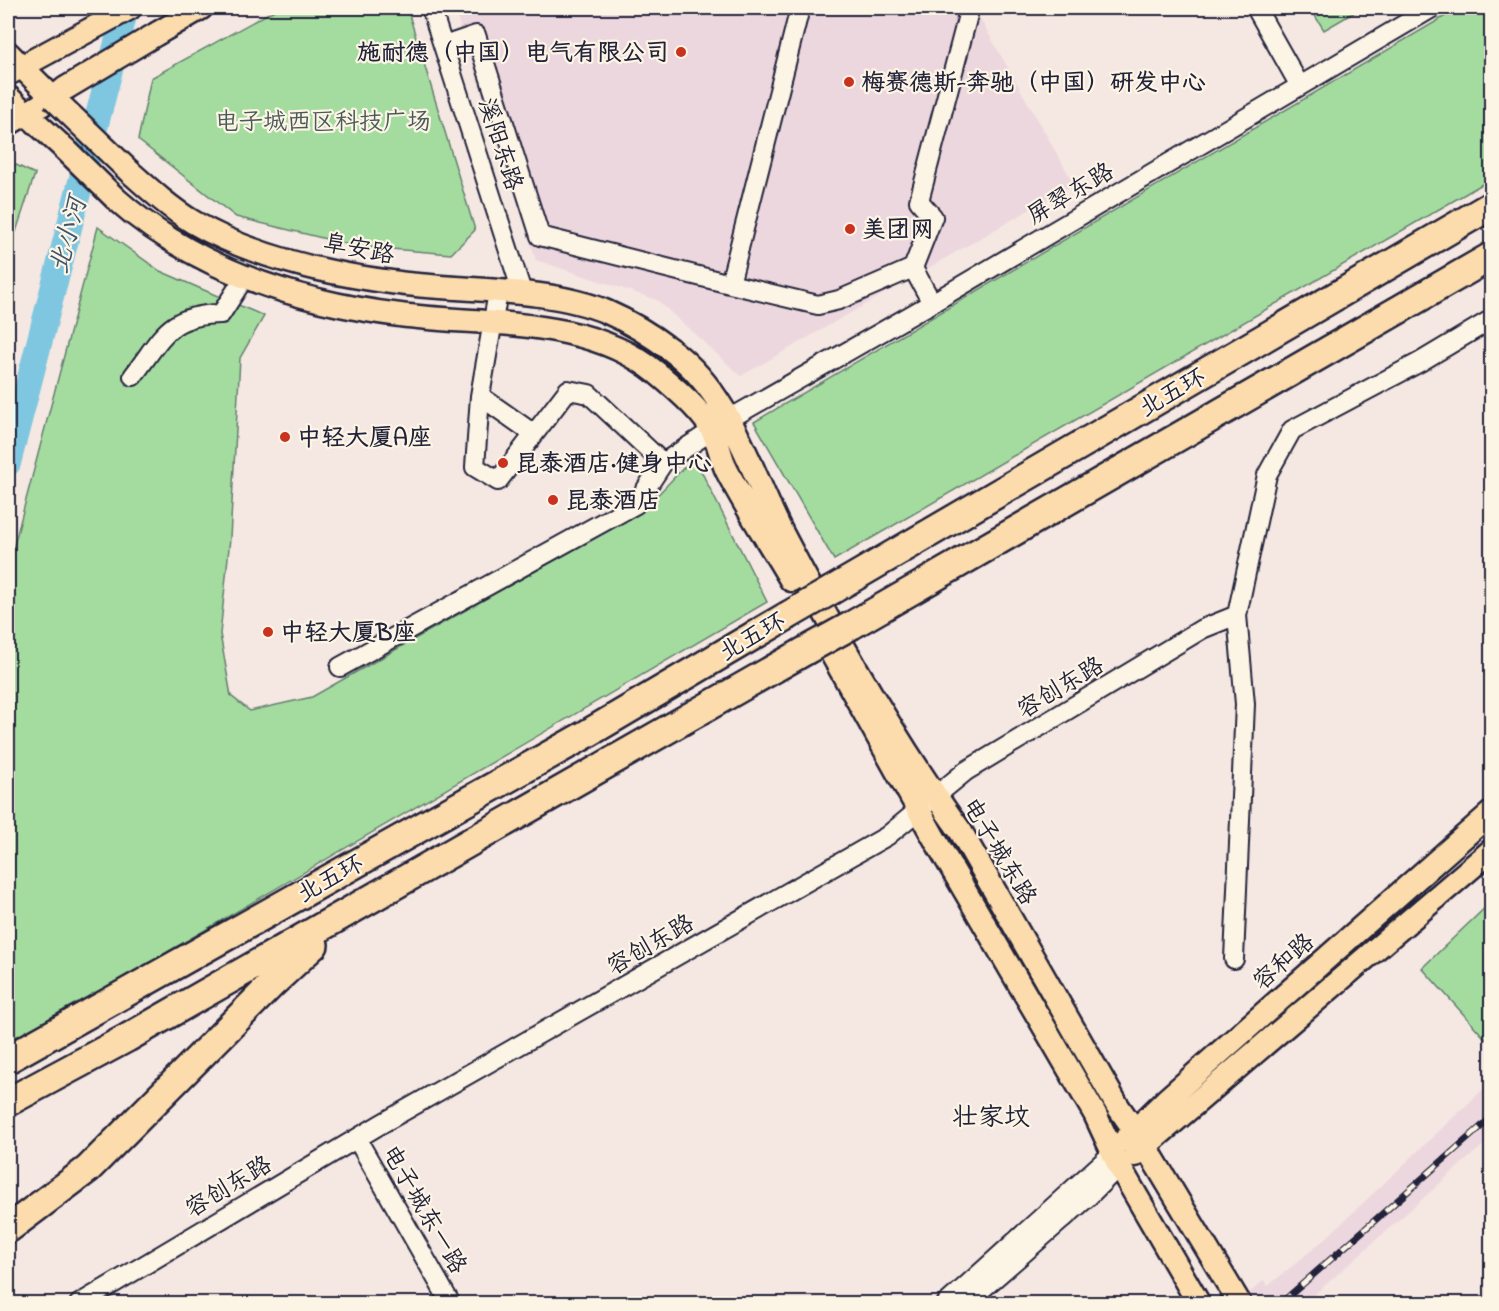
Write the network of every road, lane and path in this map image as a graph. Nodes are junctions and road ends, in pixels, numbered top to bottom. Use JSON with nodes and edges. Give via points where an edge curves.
{"nodes":[{"id":1,"x":130,"y":8,"type":"edge"},
{"id":2,"x":201,"y":8,"type":"edge"},
{"id":3,"x":431,"y":8,"type":"edge"},
{"id":4,"x":800,"y":8,"type":"edge"},
{"id":5,"x":964,"y":8,"type":"edge"},
{"id":6,"x":1256,"y":8,"type":"edge"},
{"id":7,"x":1432,"y":8,"type":"edge"},
{"id":8,"x":444,"y":46,"type":"junction"},
{"id":9,"x":12,"y":65,"type":"edge"},
{"id":10,"x":1300,"y":86,"type":"junction"},
{"id":11,"x":60,"y":93,"type":"junction"},
{"id":12,"x":8,"y":98,"type":"edge"},
{"id":13,"x":15,"y":119,"type":"edge"},
{"id":14,"x":1491,"y":205,"type":"edge"},
{"id":15,"x":1491,"y":256,"type":"edge"},
{"id":16,"x":913,"y":267,"type":"junction"},
{"id":17,"x":244,"y":278,"type":"junction"},
{"id":18,"x":730,"y":284,"type":"junction"},
{"id":19,"x":498,"y":292,"type":"junction"},
{"id":20,"x":524,"y":295,"type":"junction"},
{"id":21,"x":932,"y":303,"type":"junction"},
{"id":22,"x":1491,"y":319,"type":"edge"},
{"id":23,"x":492,"y":323,"type":"junction"},
{"id":24,"x":134,"y":376,"type":"dead end"},
{"id":25,"x":480,"y":396,"type":"junction"},
{"id":26,"x":722,"y":425,"type":"junction"},
{"id":27,"x":534,"y":434,"type":"junction"},
{"id":28,"x":663,"y":463,"type":"junction"},
{"id":29,"x":1237,"y":615,"type":"junction"},
{"id":30,"x":340,"y":667,"type":"dead end"},
{"id":31,"x":927,"y":802,"type":"junction"},
{"id":32,"x":1491,"y":812,"type":"edge"},
{"id":33,"x":1491,"y":850,"type":"edge"},
{"id":34,"x":351,"y":911,"type":"junction"},
{"id":35,"x":1234,"y":959,"type":"dead end"},
{"id":36,"x":128,"y":1038,"type":"junction"},
{"id":37,"x":8,"y":1059,"type":"edge"},
{"id":38,"x":8,"y":1102,"type":"edge"},
{"id":39,"x":8,"y":1114,"type":"edge"},
{"id":40,"x":1140,"y":1138,"type":"junction"},
{"id":41,"x":357,"y":1139,"type":"junction"},
{"id":42,"x":1116,"y":1159,"type":"junction"},
{"id":43,"x":88,"y":1169,"type":"junction"},
{"id":44,"x":8,"y":1229,"type":"edge"},
{"id":45,"x":8,"y":1246,"type":"edge"},
{"id":46,"x":79,"y":1304,"type":"edge"},
{"id":47,"x":451,"y":1304,"type":"edge"},
{"id":48,"x":946,"y":1304,"type":"edge"},
{"id":49,"x":965,"y":1304,"type":"edge"},
{"id":50,"x":1199,"y":1304,"type":"edge"},
{"id":51,"x":1240,"y":1304,"type":"edge"}],
"edges":[{"from":1,"to":9,"type":"main road"},
{"from":2,"to":11,"type":"main road","bridge":true},
{"from":3,"to":8,"type":"street","name":"溪阳东路"},
{"from":4,"to":18,"type":"street"},
{"from":5,"to":16,"type":"street","via":[[968,15],[919,201],[933,217]]},
{"from":6,"to":10,"type":"street"},
{"from":7,"to":10,"type":"street","name":"屏翠东路"},
{"from":8,"to":18,"type":"street","via":[[476,35],[540,236]]},
{"from":8,"to":20,"type":"street","name":"溪阳东路"},
{"from":9,"to":11,"type":"main road","name":"阜安路"},
{"from":10,"to":21,"type":"street","name":"屏翠东路"},
{"from":11,"to":13,"type":"main road"},
{"from":11,"to":19,"type":"main road","name":"阜安路","bridge":true,"via":[[130,172],[193,222],[239,243],[290,261],[392,282]]},
{"from":12,"to":13,"type":"main road"},
{"from":13,"to":17,"type":"main road","bridge":true,"via":[[66,150],[152,229]]},
{"from":14,"to":37,"type":"highway","name":"北五环","bridge":true,"via":[[585,735]]},
{"from":15,"to":34,"type":"highway","name":"北五环","bridge":true},
{"from":16,"to":18,"type":"street","via":[[839,300],[818,305]]},
{"from":16,"to":21,"type":"street"},
{"from":17,"to":23,"type":"main road","via":[[349,307]]},
{"from":17,"to":24,"type":"street","via":[[221,314],[196,314],[172,324]]},
{"from":19,"to":20,"type":"main road","name":"阜安路"},
{"from":19,"to":23,"type":"street"},
{"from":20,"to":26,"type":"main road","name":"阜安路","via":[[605,311],[639,328],[674,352],[704,381]]},
{"from":21,"to":26,"type":"street","name":"屏翠东路"},
{"from":22,"to":29,"type":"street","via":[[1292,430],[1267,475]]},
{"from":23,"to":25,"type":"street"},
{"from":23,"to":26,"type":"main road","via":[[579,336],[623,350]]},
{"from":25,"to":27,"type":"street"},
{"from":25,"to":27,"type":"street","via":[[475,467],[498,481]]},
{"from":26,"to":28,"type":"street","name":"屏翠东路"},
{"from":26,"to":31,"type":"main road","name":"电子城东路"},
{"from":27,"to":28,"type":"street","via":[[568,390],[589,394]]},
{"from":28,"to":30,"type":"street","via":[[636,504]]},
{"from":29,"to":31,"type":"street","name":"容创东路","via":[[1202,629],[966,771]]},
{"from":29,"to":35,"type":"street","via":[[1245,704]]},
{"from":31,"to":40,"type":"main road","name":"电子城东路","via":[[972,851],[1099,1074]]},
{"from":31,"to":41,"type":"street","name":"容创东路","via":[[887,836]]},
{"from":31,"to":42,"type":"main road","name":"电子城东路"},
{"from":32,"to":40,"type":"main road","name":"容和路"},
{"from":33,"to":40,"type":"main road","name":"容和路"},
{"from":34,"to":36,"type":"highway","name":"北五环"},
{"from":34,"to":43,"type":"highway","via":[[273,982]]},
{"from":36,"to":38,"type":"highway","name":"北五环"},
{"from":36,"to":39,"type":"highway"},
{"from":40,"to":42,"type":"main road","name":"容和路"},
{"from":40,"to":51,"type":"main road","name":"电子城东路"},
{"from":41,"to":46,"type":"street","name":"容创东路"},
{"from":41,"to":47,"type":"street","name":"电子城东一路"},
{"from":42,"to":48,"type":"street"},
{"from":42,"to":49,"type":"street","via":[[1088,1197]]},
{"from":42,"to":50,"type":"main road","name":"电子城东路"},
{"from":43,"to":44,"type":"highway"},
{"from":43,"to":45,"type":"highway"}]}
